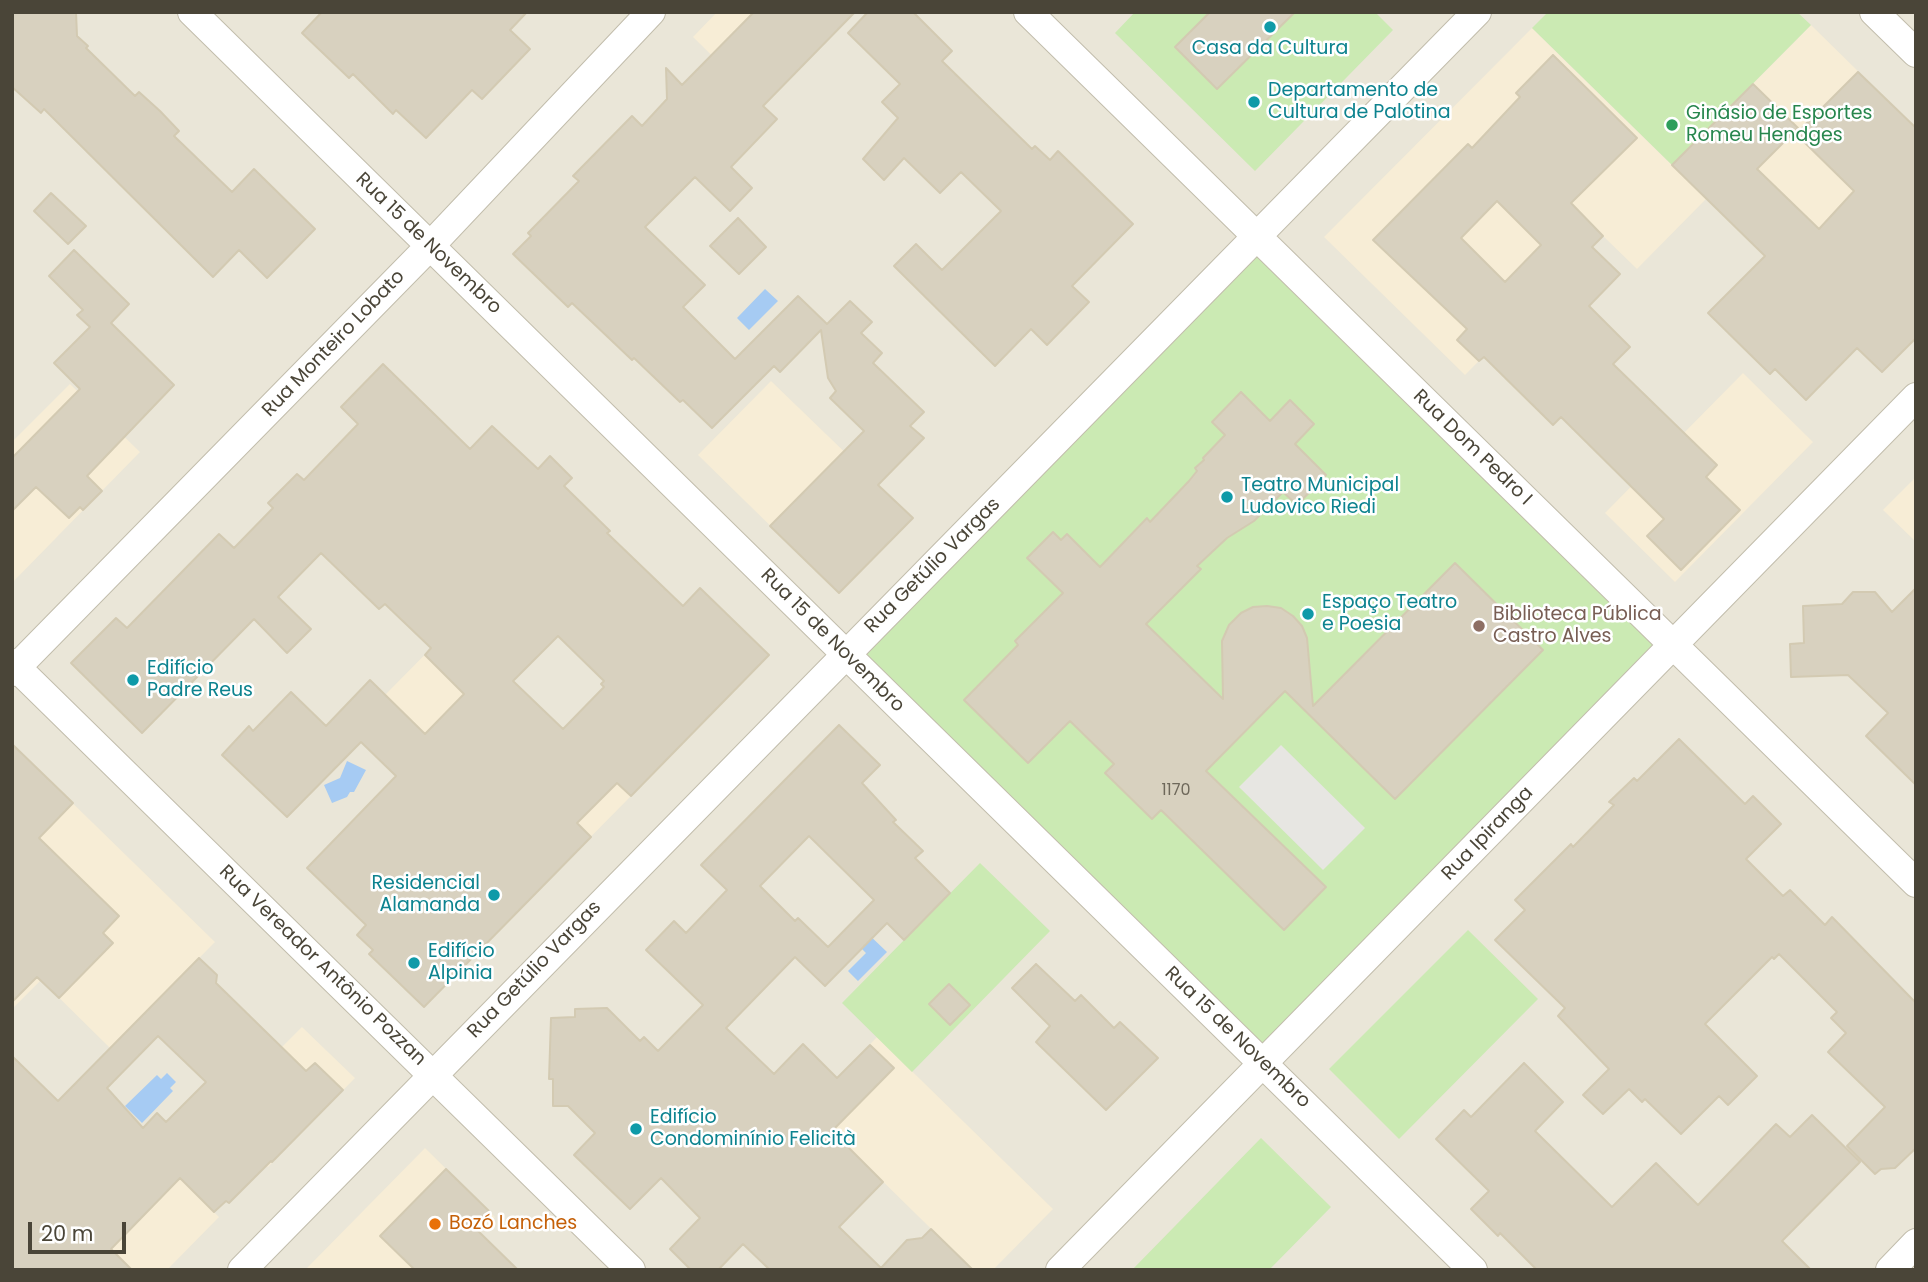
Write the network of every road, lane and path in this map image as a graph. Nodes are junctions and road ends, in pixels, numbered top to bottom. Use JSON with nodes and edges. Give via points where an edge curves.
{"nodes":[{"id":1,"x":192,"y":12,"type":"edge"},
{"id":2,"x":651,"y":12,"type":"edge"},
{"id":3,"x":1028,"y":12,"type":"edge"},
{"id":4,"x":1477,"y":12,"type":"edge"},
{"id":5,"x":1874,"y":12,"type":"edge"},
{"id":6,"x":1916,"y":53,"type":"edge"},
{"id":7,"x":1257,"y":237,"type":"junction"},
{"id":8,"x":430,"y":246,"type":"junction"},
{"id":9,"x":1916,"y":397,"type":"edge"},
{"id":10,"x":1673,"y":645,"type":"junction"},
{"id":11,"x":846,"y":654,"type":"junction"},
{"id":12,"x":14,"y":668,"type":"edge"},
{"id":13,"x":1916,"y":883,"type":"edge"},
{"id":14,"x":1263,"y":1063,"type":"junction"},
{"id":15,"x":433,"y":1075,"type":"junction"},
{"id":16,"x":1916,"y":1243,"type":"edge"},
{"id":17,"x":242,"y":1270,"type":"edge"},
{"id":18,"x":631,"y":1270,"type":"edge"},
{"id":19,"x":1060,"y":1270,"type":"edge"},
{"id":20,"x":1473,"y":1270,"type":"edge"},
{"id":21,"x":1890,"y":1270,"type":"edge"}],
"edges":[{"from":1,"to":8,"type":"street","name":"Rua 15 de Novembro"},
{"from":2,"to":8,"type":"street","name":"Rua Monteiro Lobato"},
{"from":3,"to":7,"type":"street","name":"Rua Dom Pedro I"},
{"from":4,"to":7,"type":"street","name":"Rua Getúlio Vargas"},
{"from":5,"to":6,"type":"street"},
{"from":7,"to":10,"type":"street","name":"Rua Dom Pedro I"},
{"from":7,"to":11,"type":"street","name":"Rua Getúlio Vargas"},
{"from":8,"to":11,"type":"street","name":"Rua 15 de Novembro"},
{"from":8,"to":12,"type":"street","name":"Rua Monteiro Lobato"},
{"from":9,"to":10,"type":"street","name":"Rua Ipiranga"},
{"from":10,"to":13,"type":"street","name":"Rua Dom Pedro I"},
{"from":10,"to":14,"type":"street","name":"Rua Ipiranga"},
{"from":11,"to":14,"type":"street","name":"Rua 15 de Novembro"},
{"from":11,"to":15,"type":"street","name":"Rua Getúlio Vargas"},
{"from":12,"to":15,"type":"street","name":"Rua Vereador Antônio Pozzan"},
{"from":14,"to":19,"type":"street","name":"Rua Ipiranga"},
{"from":14,"to":20,"type":"street","name":"Rua 15 de Novembro"},
{"from":15,"to":17,"type":"street","name":"Rua Getúlio Vargas"},
{"from":15,"to":18,"type":"street","name":"Rua Vereador Antônio Pozzan"},
{"from":16,"to":21,"type":"street"}]}
